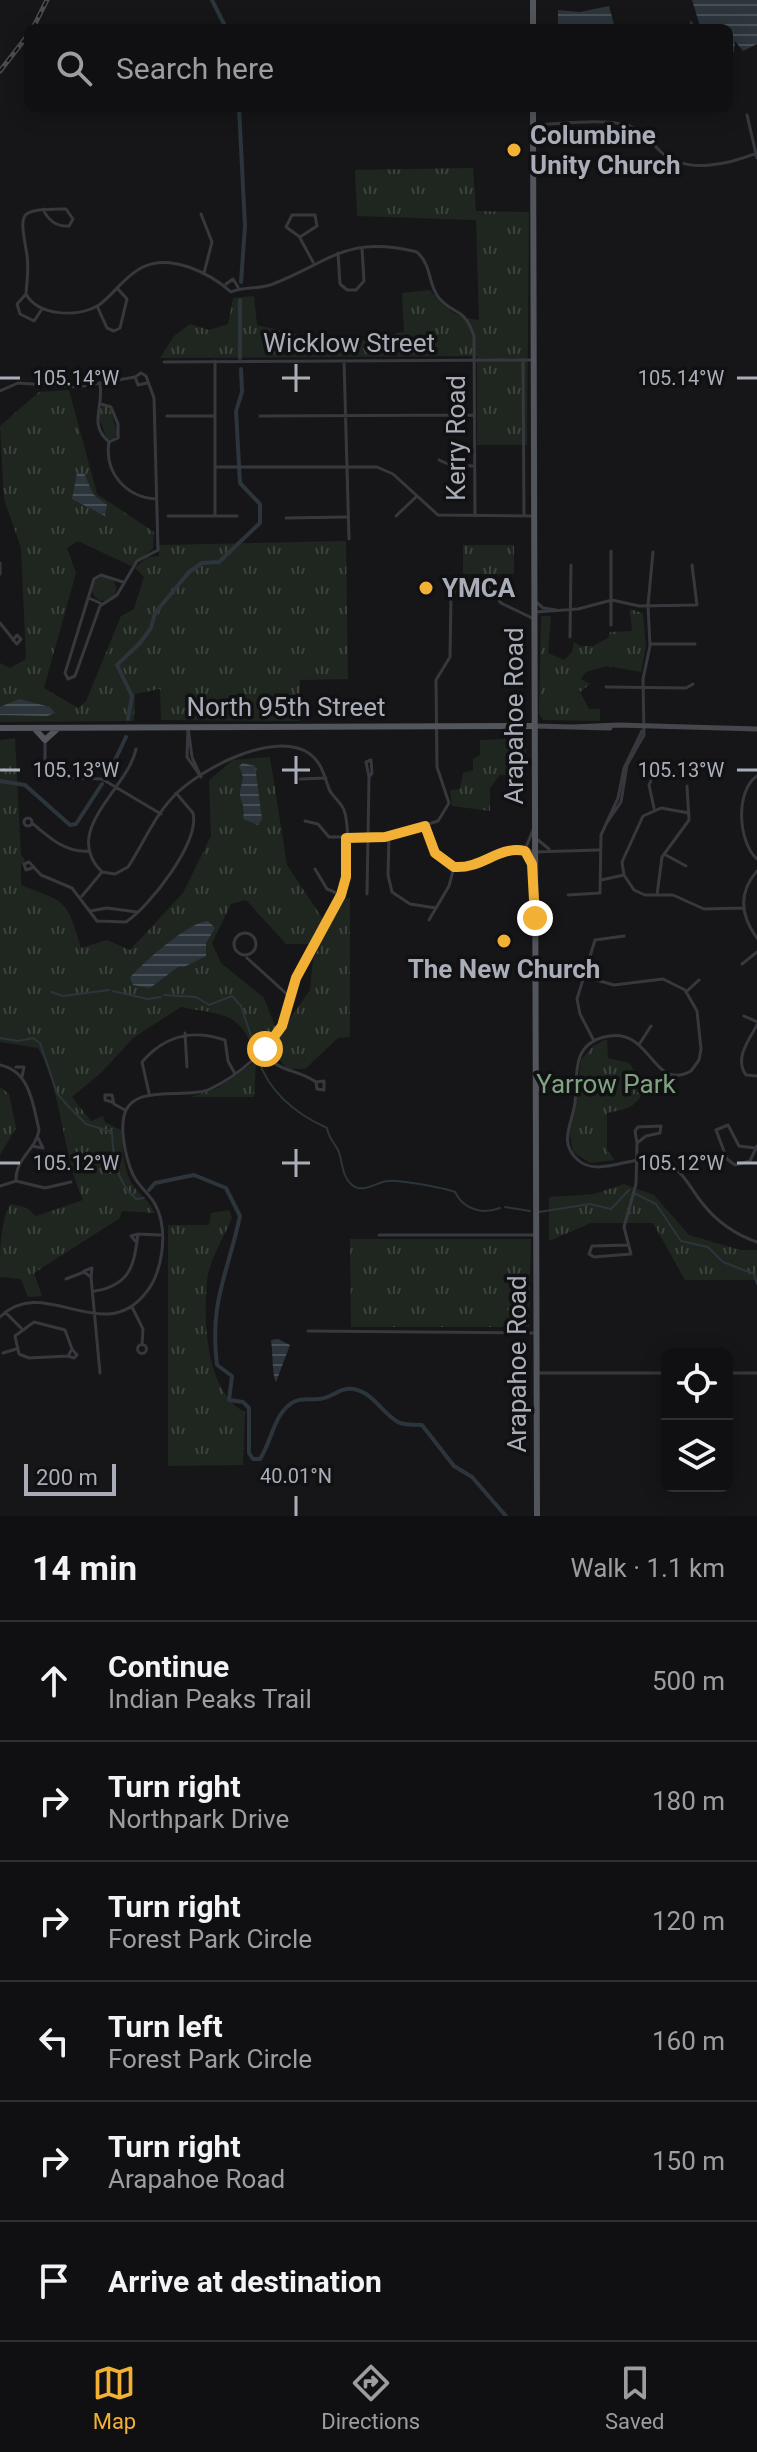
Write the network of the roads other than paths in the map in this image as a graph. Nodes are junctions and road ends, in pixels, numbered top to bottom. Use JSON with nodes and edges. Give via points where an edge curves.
{"nodes":[{"id":1,"x":533,"y":0,"type":"edge"},
{"id":2,"x":533,"y":24,"type":"edge"},
{"id":3,"x":533,"y":112,"type":"edge"},
{"id":4,"x":747,"y":115,"type":"dead end"},
{"id":5,"x":533,"y":125,"type":"junction"},
{"id":6,"x":757,"y":155,"type":"edge"},
{"id":7,"x":43,"y":209,"type":"junction"},
{"id":8,"x":201,"y":214,"type":"dead end"},
{"id":9,"x":300,"y":237,"type":"junction"},
{"id":10,"x":362,"y":248,"type":"junction"},
{"id":11,"x":338,"y":252,"type":"junction"},
{"id":12,"x":313,"y":262,"type":"junction"},
{"id":13,"x":204,"y":273,"type":"junction"},
{"id":14,"x":226,"y":284,"type":"junction"},
{"id":15,"x":238,"y":287,"type":"junction"},
{"id":16,"x":117,"y":288,"type":"junction"},
{"id":17,"x":26,"y":294,"type":"junction"},
{"id":18,"x":97,"y":306,"type":"junction"},
{"id":19,"x":42,"y":309,"type":"junction"},
{"id":20,"x":474,"y":360,"type":"junction"},
{"id":21,"x":523,"y":360,"type":"junction"},
{"id":22,"x":533,"y":360,"type":"junction"},
{"id":23,"x":215,"y":361,"type":"junction"},
{"id":24,"x":344,"y":361,"type":"junction"},
{"id":25,"x":164,"y":362,"type":"dead end"},
{"id":26,"x":135,"y":377,"type":"junction"},
{"id":27,"x":147,"y":383,"type":"junction"},
{"id":28,"x":100,"y":385,"type":"junction"},
{"id":29,"x":0,"y":391,"type":"edge"},
{"id":30,"x":104,"y":402,"type":"junction"},
{"id":31,"x":474,"y":415,"type":"junction"},
{"id":32,"x":167,"y":416,"type":"dead end"},
{"id":33,"x":214,"y":416,"type":"junction"},
{"id":34,"x":260,"y":416,"type":"dead end"},
{"id":35,"x":348,"y":416,"type":"junction"},
{"id":36,"x":109,"y":442,"type":"junction"},
{"id":37,"x":439,"y":460,"type":"dead end"},
{"id":38,"x":348,"y":466,"type":"junction"},
{"id":39,"x":474,"y":466,"type":"junction"},
{"id":40,"x":215,"y":467,"type":"junction"},
{"id":41,"x":416,"y":496,"type":"junction"},
{"id":42,"x":156,"y":499,"type":"junction"},
{"id":43,"x":168,"y":516,"type":"dead end"},
{"id":44,"x":215,"y":516,"type":"junction"},
{"id":45,"x":237,"y":516,"type":"dead end"},
{"id":46,"x":396,"y":516,"type":"dead end"},
{"id":47,"x":475,"y":516,"type":"junction"},
{"id":48,"x":524,"y":516,"type":"junction"},
{"id":49,"x":533,"y":516,"type":"junction"},
{"id":50,"x":348,"y":517,"type":"junction"},
{"id":51,"x":286,"y":518,"type":"dead end"},
{"id":52,"x":349,"y":539,"type":"dead end"},
{"id":53,"x":611,"y":551,"type":"dead end"},
{"id":54,"x":653,"y":552,"type":"dead end"},
{"id":55,"x":0,"y":563,"type":"edge"},
{"id":56,"x":571,"y":565,"type":"dead end"},
{"id":57,"x":692,"y":565,"type":"dead end"},
{"id":58,"x":0,"y":574,"type":"edge"},
{"id":59,"x":121,"y":582,"type":"junction"},
{"id":60,"x":89,"y":598,"type":"junction"},
{"id":61,"x":533,"y":599,"type":"junction"},
{"id":62,"x":612,"y":600,"type":"junction"},
{"id":63,"x":102,"y":604,"type":"junction"},
{"id":64,"x":648,"y":605,"type":"junction"},
{"id":65,"x":518,"y":610,"type":"junction"},
{"id":66,"x":556,"y":610,"type":"junction"},
{"id":67,"x":572,"y":610,"type":"junction"},
{"id":68,"x":533,"y":613,"type":"junction"},
{"id":69,"x":0,"y":623,"type":"edge"},
{"id":70,"x":611,"y":625,"type":"dead end"},
{"id":71,"x":570,"y":637,"type":"dead end"},
{"id":72,"x":13,"y":638,"type":"dead end"},
{"id":73,"x":76,"y":642,"type":"junction"},
{"id":74,"x":650,"y":644,"type":"junction"},
{"id":75,"x":695,"y":644,"type":"dead end"},
{"id":76,"x":88,"y":645,"type":"junction"},
{"id":77,"x":693,"y":684,"type":"dead end"},
{"id":78,"x":606,"y":687,"type":"dead end"},
{"id":79,"x":643,"y":688,"type":"junction"},
{"id":80,"x":535,"y":726,"type":"junction"},
{"id":81,"x":188,"y":727,"type":"junction"},
{"id":82,"x":436,"y":727,"type":"junction"},
{"id":83,"x":0,"y":728,"type":"edge"},
{"id":84,"x":32,"y":728,"type":"junction"},
{"id":85,"x":60,"y":728,"type":"junction"},
{"id":86,"x":643,"y":728,"type":"junction"},
{"id":87,"x":757,"y":729,"type":"edge"},
{"id":88,"x":45,"y":740,"type":"junction"},
{"id":89,"x":136,"y":749,"type":"dead end"},
{"id":90,"x":657,"y":767,"type":"dead end"},
{"id":91,"x":757,"y":776,"type":"edge"},
{"id":92,"x":201,"y":777,"type":"junction"},
{"id":93,"x":369,"y":777,"type":"dead end"},
{"id":94,"x":326,"y":778,"type":"junction"},
{"id":95,"x":300,"y":779,"type":"dead end"},
{"id":96,"x":687,"y":786,"type":"dead end"},
{"id":97,"x":116,"y":787,"type":"junction"},
{"id":98,"x":176,"y":793,"type":"junction"},
{"id":99,"x":654,"y":809,"type":"junction"},
{"id":100,"x":689,"y":813,"type":"junction"},
{"id":101,"x":161,"y":814,"type":"junction"},
{"id":102,"x":305,"y":821,"type":"dead end"},
{"id":103,"x":32,"y":823,"type":"dead end"},
{"id":104,"x":425,"y":826,"type":"junction"},
{"id":105,"x":534,"y":826,"type":"junction"},
{"id":106,"x":389,"y":836,"type":"junction"},
{"id":107,"x":346,"y":838,"type":"junction"},
{"id":108,"x":367,"y":838,"type":"junction"},
{"id":109,"x":522,"y":848,"type":"junction"},
{"id":110,"x":549,"y":849,"type":"junction"},
{"id":111,"x":599,"y":850,"type":"junction"},
{"id":112,"x":89,"y":851,"type":"junction"},
{"id":113,"x":544,"y":851,"type":"junction"},
{"id":114,"x":533,"y":852,"type":"junction"},
{"id":115,"x":664,"y":854,"type":"junction"},
{"id":116,"x":757,"y":859,"type":"edge"},
{"id":117,"x":686,"y":866,"type":"dead end"},
{"id":118,"x":454,"y":867,"type":"junction"},
{"id":119,"x":32,"y":868,"type":"dead end"},
{"id":120,"x":315,"y":869,"type":"dead end"},
{"id":121,"x":533,"y":871,"type":"junction"},
{"id":122,"x":757,"y":871,"type":"edge"},
{"id":123,"x":102,"y":872,"type":"junction"},
{"id":124,"x":624,"y":875,"type":"junction"},
{"id":125,"x":600,"y":879,"type":"junction"},
{"id":126,"x":367,"y":894,"type":"dead end"},
{"id":127,"x":341,"y":895,"type":"junction"},
{"id":128,"x":568,"y":895,"type":"dead end"},
{"id":129,"x":657,"y":895,"type":"junction"},
{"id":130,"x":81,"y":897,"type":"junction"},
{"id":131,"x":436,"y":908,"type":"junction"},
{"id":132,"x":743,"y":908,"type":"junction"},
{"id":133,"x":89,"y":911,"type":"junction"},
{"id":134,"x":137,"y":912,"type":"junction"},
{"id":135,"x":429,"y":920,"type":"dead end"},
{"id":136,"x":624,"y":936,"type":"dead end"},
{"id":137,"x":757,"y":938,"type":"edge"},
{"id":138,"x":757,"y":952,"type":"edge"},
{"id":139,"x":246,"y":957,"type":"junction"},
{"id":140,"x":742,"y":964,"type":"dead end"},
{"id":141,"x":582,"y":976,"type":"junction"},
{"id":142,"x":699,"y":980,"type":"dead end"},
{"id":143,"x":686,"y":992,"type":"junction"},
{"id":144,"x":290,"y":997,"type":"junction"},
{"id":145,"x":744,"y":1016,"type":"dead end"},
{"id":146,"x":757,"y":1024,"type":"edge"},
{"id":147,"x":651,"y":1026,"type":"dead end"},
{"id":148,"x":185,"y":1033,"type":"junction"},
{"id":149,"x":594,"y":1041,"type":"junction"},
{"id":150,"x":640,"y":1043,"type":"junction"},
{"id":151,"x":261,"y":1052,"type":"junction"},
{"id":152,"x":0,"y":1065,"type":"edge"},
{"id":153,"x":187,"y":1067,"type":"dead end"},
{"id":154,"x":14,"y":1069,"type":"junction"},
{"id":155,"x":234,"y":1072,"type":"junction"},
{"id":156,"x":757,"y":1076,"type":"edge"},
{"id":157,"x":22,"y":1077,"type":"junction"},
{"id":158,"x":316,"y":1082,"type":"dead end"},
{"id":159,"x":536,"y":1089,"type":"junction"},
{"id":160,"x":575,"y":1089,"type":"junction"},
{"id":161,"x":149,"y":1095,"type":"junction"},
{"id":162,"x":112,"y":1102,"type":"dead end"},
{"id":163,"x":126,"y":1111,"type":"junction"},
{"id":164,"x":38,"y":1138,"type":"junction"},
{"id":165,"x":637,"y":1143,"type":"junction"},
{"id":166,"x":32,"y":1146,"type":"junction"},
{"id":167,"x":756,"y":1147,"type":"edge"},
{"id":168,"x":638,"y":1157,"type":"junction"},
{"id":169,"x":16,"y":1181,"type":"junction"},
{"id":170,"x":71,"y":1182,"type":"dead end"},
{"id":171,"x":0,"y":1186,"type":"edge"},
{"id":172,"x":160,"y":1235,"type":"junction"},
{"id":173,"x":379,"y":1235,"type":"dead end"},
{"id":174,"x":536,"y":1235,"type":"junction"},
{"id":175,"x":757,"y":1242,"type":"edge"},
{"id":176,"x":628,"y":1245,"type":"junction"},
{"id":177,"x":66,"y":1279,"type":"dead end"},
{"id":178,"x":95,"y":1291,"type":"junction"},
{"id":179,"x":132,"y":1307,"type":"junction"},
{"id":180,"x":5,"y":1312,"type":"junction"},
{"id":181,"x":94,"y":1316,"type":"junction"},
{"id":182,"x":0,"y":1317,"type":"edge"},
{"id":183,"x":21,"y":1328,"type":"junction"},
{"id":184,"x":308,"y":1331,"type":"dead end"},
{"id":185,"x":537,"y":1333,"type":"junction"},
{"id":186,"x":142,"y":1345,"type":"dead end"},
{"id":187,"x":16,"y":1349,"type":"junction"},
{"id":188,"x":3,"y":1353,"type":"dead end"},
{"id":189,"x":100,"y":1373,"type":"dead end"},
{"id":190,"x":537,"y":1373,"type":"junction"},
{"id":191,"x":661,"y":1373,"type":"edge"},
{"id":192,"x":733,"y":1373,"type":"edge"},
{"id":193,"x":757,"y":1373,"type":"edge"},
{"id":194,"x":537,"y":1516,"type":"edge"}],
"edges":[{"from":1,"to":2,"type":"main road"},
{"from":3,"to":5,"type":"main road","name":"Arapahoe Road"},
{"from":4,"to":6,"type":"street"},
{"from":5,"to":6,"type":"street","via":[[626,125],[682,163],[723,164]]},
{"from":5,"to":22,"type":"main road","name":"Arapahoe Road"},
{"from":7,"to":7,"type":"street","via":[[69,211],[73,222],[63,227]]},
{"from":7,"to":17,"type":"street","via":[[28,212],[21,222]]},
{"from":8,"to":13,"type":"street","via":[[212,242]]},
{"from":9,"to":9,"type":"street","via":[[286,227],[288,217],[315,215],[317,226]]},
{"from":9,"to":12,"type":"street"},
{"from":10,"to":11,"type":"street","name":"Kerry Road"},
{"from":10,"to":11,"type":"street","via":[[364,281],[356,290],[340,284]]},
{"from":10,"to":20,"type":"street","name":"Kerry Road","via":[[404,249],[426,261],[439,298],[469,321]]},
{"from":11,"to":12,"type":"street","name":"Kerry Road"},
{"from":12,"to":15,"type":"street","name":"Kerry Road","via":[[267,286]]},
{"from":13,"to":14,"type":"street"},
{"from":13,"to":16,"type":"street","via":[[159,263],[139,269]]},
{"from":14,"to":15,"type":"street","via":[[233,279]]},
{"from":14,"to":15,"type":"street","via":[[231,292]]},
{"from":16,"to":18,"type":"street"},
{"from":16,"to":18,"type":"street","via":[[127,299],[120,328],[107,328]]},
{"from":17,"to":19,"type":"street"},
{"from":17,"to":19,"type":"street","via":[[17,304],[20,314],[34,321]]},
{"from":18,"to":19,"type":"street","via":[[78,312]]},
{"from":20,"to":21,"type":"street","name":"Wicklow Street"},
{"from":20,"to":24,"type":"street","name":"Wicklow Street"},
{"from":20,"to":31,"type":"street","name":"Kerry Road"},
{"from":21,"to":22,"type":"street","name":"Wicklow Street"},
{"from":21,"to":48,"type":"street"},
{"from":22,"to":49,"type":"main road","name":"Arapahoe Road"},
{"from":23,"to":24,"type":"street","name":"Wicklow Street"},
{"from":23,"to":25,"type":"street","name":"Wicklow Street"},
{"from":23,"to":33,"type":"street"},
{"from":24,"to":35,"type":"street"},
{"from":26,"to":27,"type":"street","via":[[138,385]]},
{"from":26,"to":27,"type":"street","via":[[144,374]]},
{"from":26,"to":28,"type":"street"},
{"from":27,"to":42,"type":"street","via":[[154,398]]},
{"from":28,"to":29,"type":"street","via":[[57,388],[18,383]]},
{"from":28,"to":30,"type":"street"},
{"from":30,"to":36,"type":"street","via":[[97,423]]},
{"from":30,"to":36,"type":"street","via":[[116,416],[119,434]]},
{"from":31,"to":35,"type":"street"},
{"from":31,"to":39,"type":"street","name":"Kerry Road"},
{"from":32,"to":33,"type":"street"},
{"from":33,"to":40,"type":"street"},
{"from":34,"to":35,"type":"street"},
{"from":35,"to":38,"type":"street"},
{"from":36,"to":42,"type":"street","via":[[116,481],[141,498]]},
{"from":37,"to":39,"type":"street"},
{"from":38,"to":40,"type":"street"},
{"from":38,"to":41,"type":"street","via":[[384,468]]},
{"from":38,"to":50,"type":"street"},
{"from":39,"to":47,"type":"street","name":"Kerry Road"},
{"from":40,"to":44,"type":"street"},
{"from":41,"to":46,"type":"street"},
{"from":41,"to":47,"type":"street","via":[[438,515]]},
{"from":42,"to":59,"type":"street","via":[[158,550],[141,558]]},
{"from":43,"to":44,"type":"street"},
{"from":44,"to":45,"type":"street"},
{"from":47,"to":48,"type":"street"},
{"from":48,"to":49,"type":"street"},
{"from":49,"to":61,"type":"main road","name":"Arapahoe Road"},
{"from":50,"to":51,"type":"street"},
{"from":50,"to":52,"type":"street"},
{"from":53,"to":62,"type":"street"},
{"from":54,"to":64,"type":"street"},
{"from":55,"to":58,"type":"street"},
{"from":56,"to":67,"type":"street"},
{"from":57,"to":64,"type":"street","via":[[697,605]]},
{"from":59,"to":60,"type":"street","via":[[98,576]]},
{"from":59,"to":63,"type":"street","via":[[119,593]]},
{"from":60,"to":63,"type":"street"},
{"from":60,"to":73,"type":"street"},
{"from":61,"to":66,"type":"street"},
{"from":61,"to":68,"type":"main road","name":"Arapahoe Road"},
{"from":62,"to":64,"type":"street"},
{"from":62,"to":67,"type":"street"},
{"from":62,"to":70,"type":"street"},
{"from":63,"to":76,"type":"street"},
{"from":64,"to":74,"type":"street"},
{"from":65,"to":68,"type":"street"},
{"from":65,"to":68,"type":"street"},
{"from":65,"to":82,"type":"street","via":[[501,603],[488,585],[463,584],[453,591],[450,657],[436,680]]},
{"from":66,"to":67,"type":"street"},
{"from":66,"to":68,"type":"street"},
{"from":67,"to":71,"type":"street"},
{"from":68,"to":80,"type":"main road","name":"Arapahoe Road"},
{"from":69,"to":72,"type":"street"},
{"from":73,"to":76,"type":"street"},
{"from":73,"to":76,"type":"street","via":[[65,673],[68,679],[75,676]]},
{"from":74,"to":75,"type":"street"},
{"from":74,"to":79,"type":"street"},
{"from":77,"to":79,"type":"street"},
{"from":78,"to":79,"type":"street"},
{"from":79,"to":86,"type":"street"},
{"from":80,"to":82,"type":"main road","name":"North 95th Street"},
{"from":80,"to":86,"type":"main road","name":"North 95th Street"},
{"from":80,"to":105,"type":"main road","name":"Arapahoe Road"},
{"from":81,"to":82,"type":"main road","name":"North 95th Street"},
{"from":81,"to":85,"type":"main road","name":"North 95th Street"},
{"from":81,"to":92,"type":"street","via":[[187,757]]},
{"from":82,"to":104,"type":"street","via":[[437,767],[449,803],[443,817]]},
{"from":83,"to":84,"type":"main road","name":"North 95th Street"},
{"from":84,"to":85,"type":"main road","name":"North 95th Street"},
{"from":84,"to":88,"type":"main road"},
{"from":85,"to":88,"type":"main road"},
{"from":86,"to":87,"type":"main road","name":"North 95th Street"},
{"from":86,"to":111,"type":"street","via":[[624,768]]},
{"from":88,"to":97,"type":"street","via":[[50,772],[102,779]]},
{"from":89,"to":97,"type":"street"},
{"from":90,"to":99,"type":"street","via":[[649,785]]},
{"from":91,"to":116,"type":"street","via":[[744,795],[745,843]]},
{"from":92,"to":94,"type":"street","via":[[232,757],[293,746],[309,753]]},
{"from":92,"to":98,"type":"street"},
{"from":93,"to":108,"type":"street"},
{"from":94,"to":95,"type":"street"},
{"from":94,"to":107,"type":"street","via":[[344,809]]},
{"from":96,"to":100,"type":"street"},
{"from":97,"to":101,"type":"street"},
{"from":97,"to":112,"type":"street","via":[[90,830]]},
{"from":98,"to":101,"type":"street"},
{"from":98,"to":134,"type":"street","via":[[193,813],[193,831],[169,875]]},
{"from":99,"to":100,"type":"street"},
{"from":99,"to":124,"type":"street","via":[[640,820],[623,858]]},
{"from":100,"to":115,"type":"street","via":[[687,826]]},
{"from":101,"to":123,"type":"street","via":[[125,870]]},
{"from":102,"to":107,"type":"street","via":[[318,824],[329,837]]},
{"from":103,"to":112,"type":"street","via":[[59,844]]},
{"from":104,"to":106,"type":"street"},
{"from":104,"to":118,"type":"street","via":[[435,853]]},
{"from":105,"to":109,"type":"street"},
{"from":105,"to":110,"type":"street","via":[[540,844]]},
{"from":105,"to":114,"type":"main road","name":"Arapahoe Road"},
{"from":106,"to":108,"type":"street"},
{"from":106,"to":131,"type":"street","via":[[392,892],[410,904]]},
{"from":107,"to":108,"type":"street"},
{"from":107,"to":127,"type":"street"},
{"from":108,"to":126,"type":"street"},
{"from":109,"to":114,"type":"street"},
{"from":109,"to":118,"type":"street","via":[[479,865]]},
{"from":109,"to":121,"type":"street"},
{"from":110,"to":111,"type":"street"},
{"from":110,"to":113,"type":"street"},
{"from":111,"to":125,"type":"street"},
{"from":112,"to":123,"type":"street"},
{"from":113,"to":114,"type":"street"},
{"from":113,"to":121,"type":"street"},
{"from":114,"to":121,"type":"main road","name":"Arapahoe Road"},
{"from":115,"to":117,"type":"street"},
{"from":115,"to":129,"type":"street"},
{"from":118,"to":131,"type":"street"},
{"from":119,"to":130,"type":"street"},
{"from":120,"to":127,"type":"street","via":[[327,889]]},
{"from":121,"to":159,"type":"main road","name":"Arapahoe Road"},
{"from":122,"to":132,"type":"street","via":[[745,889]]},
{"from":123,"to":130,"type":"street"},
{"from":124,"to":125,"type":"street"},
{"from":124,"to":129,"type":"street","via":[[634,890]]},
{"from":125,"to":128,"type":"street","via":[[599,894]]},
{"from":127,"to":144,"type":"street"},
{"from":129,"to":132,"type":"street","via":[[680,897],[704,909]]},
{"from":130,"to":133,"type":"street"},
{"from":131,"to":135,"type":"street"},
{"from":132,"to":137,"type":"street"},
{"from":133,"to":134,"type":"street"},
{"from":133,"to":134,"type":"street","via":[[102,923],[122,923]]},
{"from":136,"to":141,"type":"street","via":[[595,940]]},
{"from":138,"to":140,"type":"street"},
{"from":139,"to":139,"type":"street","via":[[254,943],[245,931],[236,947]]},
{"from":139,"to":144,"type":"street"},
{"from":141,"to":143,"type":"street","via":[[614,985],[657,978]]},
{"from":141,"to":149,"type":"street","via":[[578,1008]]},
{"from":142,"to":143,"type":"street"},
{"from":143,"to":150,"type":"street","via":[[697,1011],[701,1054],[696,1066],[680,1075],[666,1074]]},
{"from":144,"to":151,"type":"street","via":[[282,1026]]},
{"from":145,"to":146,"type":"street"},
{"from":146,"to":156,"type":"street","via":[[741,1057],[743,1072]]},
{"from":147,"to":150,"type":"street"},
{"from":148,"to":153,"type":"street"},
{"from":148,"to":155,"type":"street","via":[[225,1040]]},
{"from":148,"to":161,"type":"street","via":[[142,1062]]},
{"from":149,"to":150,"type":"street","via":[[618,1035]]},
{"from":149,"to":160,"type":"street","via":[[576,1063]]},
{"from":151,"to":155,"type":"street"},
{"from":151,"to":158,"type":"street","via":[[279,1069]]},
{"from":152,"to":154,"type":"street"},
{"from":154,"to":157,"type":"street"},
{"from":154,"to":157,"type":"street","via":[[24,1067]]},
{"from":155,"to":161,"type":"street","via":[[199,1093]]},
{"from":157,"to":164,"type":"street"},
{"from":159,"to":160,"type":"street"},
{"from":159,"to":174,"type":"main road","name":"Arapahoe Road"},
{"from":160,"to":168,"type":"street","via":[[567,1139],[577,1160],[598,1167]]},
{"from":161,"to":163,"type":"street","via":[[131,1102]]},
{"from":162,"to":163,"type":"street"},
{"from":163,"to":172,"type":"street","via":[[131,1171],[157,1207]]},
{"from":164,"to":166,"type":"street"},
{"from":164,"to":166,"type":"street","via":[[43,1148]]},
{"from":165,"to":165,"type":"street","via":[[638,1127],[661,1126],[660,1133]]},
{"from":165,"to":168,"type":"street"},
{"from":166,"to":169,"type":"street","via":[[19,1162]]},
{"from":167,"to":167,"type":"street","via":[[739,1146],[728,1125],[716,1130],[727,1159],[735,1165],[750,1161]]},
{"from":168,"to":175,"type":"street","via":[[673,1166],[718,1220]]},
{"from":168,"to":176,"type":"street","via":[[624,1227]]},
{"from":169,"to":170,"type":"street","via":[[45,1188]]},
{"from":169,"to":171,"type":"street"},
{"from":172,"to":178,"type":"street","via":[[138,1234],[135,1263],[125,1278]]},
{"from":172,"to":179,"type":"street","via":[[156,1278]]},
{"from":173,"to":174,"type":"street"},
{"from":174,"to":185,"type":"main road","name":"Arapahoe Road"},
{"from":176,"to":176,"type":"street","via":[[629,1256],[589,1254],[592,1246]]},
{"from":177,"to":178,"type":"street","via":[[84,1272]]},
{"from":178,"to":181,"type":"street"},
{"from":179,"to":181,"type":"street"},
{"from":179,"to":186,"type":"street","via":[[143,1329]]},
{"from":180,"to":181,"type":"street","via":[[36,1301]]},
{"from":180,"to":182,"type":"street"},
{"from":180,"to":183,"type":"street"},
{"from":181,"to":189,"type":"street"},
{"from":183,"to":187,"type":"street"},
{"from":183,"to":187,"type":"street","via":[[34,1322],[61,1328],[72,1349],[68,1356],[25,1358]]},
{"from":184,"to":185,"type":"street"},
{"from":185,"to":190,"type":"main road","name":"Arapahoe Road"},
{"from":187,"to":188,"type":"street"},
{"from":190,"to":191,"type":"street"},
{"from":190,"to":194,"type":"main road","name":"Arapahoe Road"},
{"from":192,"to":193,"type":"street"}]}
